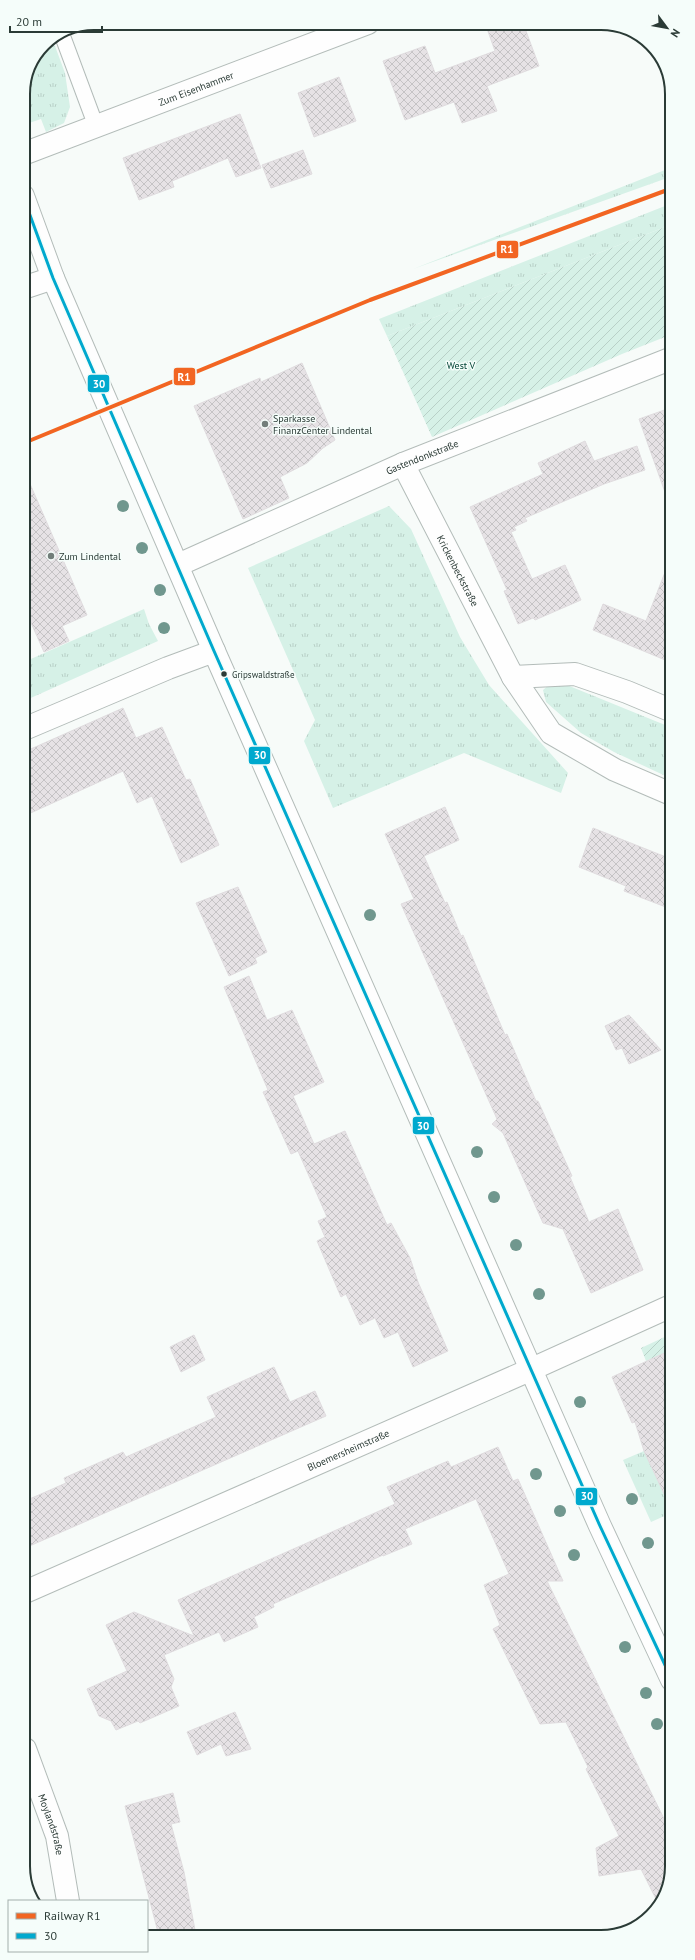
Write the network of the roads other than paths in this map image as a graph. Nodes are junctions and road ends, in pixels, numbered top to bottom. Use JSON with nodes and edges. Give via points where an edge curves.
{"nodes":[{"id":1,"x":350,"y":30,"type":"edge"},
{"id":2,"x":63,"y":38,"type":"edge"},
{"id":3,"x":96,"y":126,"type":"junction"},
{"id":4,"x":30,"y":151,"type":"edge"},
{"id":5,"x":30,"y":215,"type":"edge"},
{"id":6,"x":53,"y":278,"type":"junction"},
{"id":7,"x":30,"y":286,"type":"edge"},
{"id":8,"x":665,"y":361,"type":"edge"},
{"id":9,"x":403,"y":464,"type":"junction"},
{"id":10,"x":178,"y":565,"type":"junction"},
{"id":11,"x":214,"y":651,"type":"junction"},
{"id":12,"x":513,"y":677,"type":"junction"},
{"id":13,"x":665,"y":708,"type":"edge"},
{"id":14,"x":30,"y":726,"type":"edge"},
{"id":15,"x":665,"y":792,"type":"edge"},
{"id":16,"x":665,"y":1309,"type":"edge"},
{"id":17,"x":532,"y":1369,"type":"junction"},
{"id":18,"x":30,"y":1590,"type":"edge"},
{"id":19,"x":665,"y":1665,"type":"edge"},
{"id":20,"x":30,"y":1763,"type":"edge"},
{"id":21,"x":68,"y":1900,"type":"edge"}],
"edges":[{"from":1,"to":3,"type":"street","name":"Zum Eisenhammer"},
{"from":2,"to":3,"type":"lane"},
{"from":3,"to":4,"type":"street","name":"Zum Eisenhammer"},
{"from":5,"to":6,"type":"street"},
{"from":6,"to":7,"type":"street"},
{"from":6,"to":10,"type":"street"},
{"from":8,"to":9,"type":"street","name":"Gastendonkstraße"},
{"from":9,"to":10,"type":"street","name":"Gastendonkstraße"},
{"from":9,"to":12,"type":"street","name":"Krickenbeckstraße"},
{"from":10,"to":11,"type":"street"},
{"from":11,"to":14,"type":"street"},
{"from":11,"to":17,"type":"street"},
{"from":12,"to":13,"type":"street","via":[[575,674]]},
{"from":12,"to":15,"type":"street","name":"Krickenbeckstraße","via":[[552,734],[615,770]]},
{"from":16,"to":17,"type":"street","name":"Bloemersheimstraße"},
{"from":17,"to":18,"type":"street","name":"Bloemersheimstraße"},
{"from":17,"to":19,"type":"street","via":[[600,1526]]},
{"from":20,"to":21,"type":"street","name":"Moylandstraße","via":[[57,1836]]}]}
